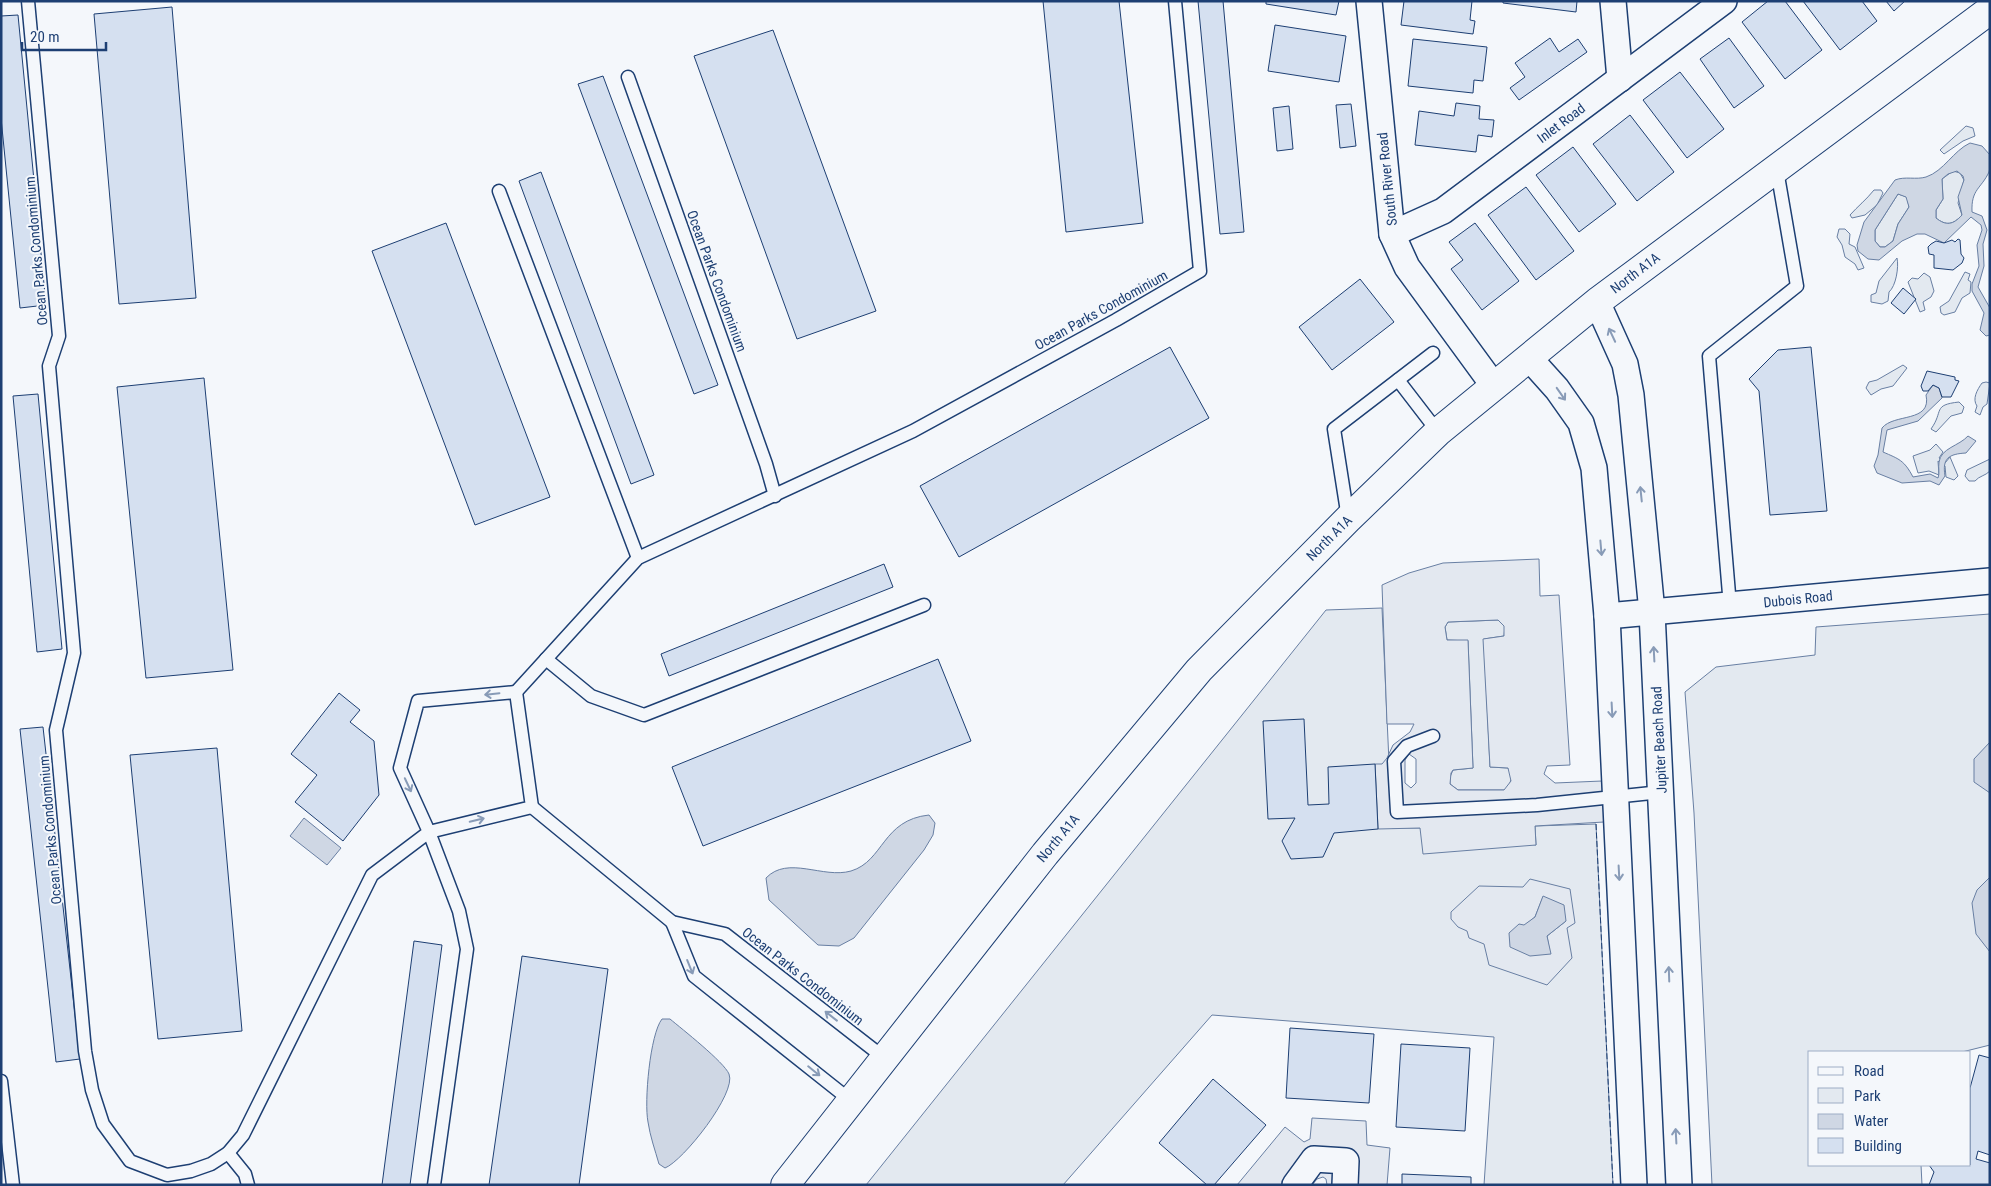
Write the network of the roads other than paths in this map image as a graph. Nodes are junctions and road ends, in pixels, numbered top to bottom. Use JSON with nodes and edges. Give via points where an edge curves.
{"nodes":[{"id":1,"x":28,"y":1,"type":"edge"},
{"id":2,"x":1175,"y":1,"type":"edge"},
{"id":3,"x":1369,"y":1,"type":"edge"},
{"id":4,"x":1613,"y":1,"type":"edge"},
{"id":5,"x":1724,"y":1,"type":"edge"},
{"id":6,"x":1990,"y":10,"type":"edge"},
{"id":7,"x":628,"y":77,"type":"dead end"},
{"id":8,"x":1620,"y":79,"type":"junction"},
{"id":9,"x":1777,"y":170,"type":"junction"},
{"id":10,"x":498,"y":191,"type":"dead end"},
{"id":11,"x":1392,"y":234,"type":"junction"},
{"id":12,"x":1597,"y":302,"type":"junction"},
{"id":13,"x":1432,"y":353,"type":"dead end"},
{"id":14,"x":1529,"y":358,"type":"junction"},
{"id":15,"x":1398,"y":380,"type":"junction"},
{"id":16,"x":1494,"y":386,"type":"junction"},
{"id":17,"x":1438,"y":432,"type":"junction"},
{"id":18,"x":775,"y":496,"type":"junction"},
{"id":19,"x":1348,"y":519,"type":"junction"},
{"id":20,"x":638,"y":558,"type":"junction"},
{"id":21,"x":1990,"y":581,"type":"edge"},
{"id":22,"x":924,"y":605,"type":"dead end"},
{"id":23,"x":1730,"y":606,"type":"junction"},
{"id":24,"x":1652,"y":612,"type":"junction"},
{"id":25,"x":1607,"y":616,"type":"junction"},
{"id":26,"x":546,"y":659,"type":"junction"},
{"id":27,"x":516,"y":692,"type":"junction"},
{"id":28,"x":1433,"y":736,"type":"dead end"},
{"id":29,"x":1661,"y":792,"type":"junction"},
{"id":30,"x":1616,"y":797,"type":"junction"},
{"id":31,"x":532,"y":807,"type":"junction"},
{"id":32,"x":429,"y":832,"type":"junction"},
{"id":33,"x":672,"y":922,"type":"junction"},
{"id":34,"x":883,"y":1057,"type":"junction"},
{"id":35,"x":1,"y":1081,"type":"edge"},
{"id":36,"x":850,"y":1100,"type":"junction"},
{"id":37,"x":228,"y":1153,"type":"junction"},
{"id":38,"x":13,"y":1185,"type":"edge"},
{"id":39,"x":248,"y":1185,"type":"edge"},
{"id":40,"x":434,"y":1185,"type":"edge"},
{"id":41,"x":785,"y":1185,"type":"edge"},
{"id":42,"x":1295,"y":1185,"type":"edge"},
{"id":43,"x":1345,"y":1185,"type":"edge"},
{"id":44,"x":1634,"y":1185,"type":"edge"},
{"id":45,"x":1679,"y":1185,"type":"edge"}],
"edges":[{"from":1,"to":37,"type":"lane","name":"Ocean Parks Condominium","via":[[59,336],[49,366],[74,653],[56,730],[85,1051],[92,1090],[103,1124],[130,1161],[167,1175],[198,1169]]},
{"from":2,"to":18,"type":"lane","name":"Ocean Parks Condominium","via":[[1200,271],[913,431]]},
{"from":3,"to":11,"type":"street","name":"South River Road"},
{"from":4,"to":8,"type":"street"},
{"from":5,"to":8,"type":"street","name":"Inlet Road"},
{"from":6,"to":9,"type":"street","name":"North A1A"},
{"from":7,"to":18,"type":"lane","name":"Ocean Parks Condominium"},
{"from":8,"to":11,"type":"street","name":"Inlet Road","via":[[1443,211]]},
{"from":9,"to":12,"type":"street","name":"North A1A"},
{"from":9,"to":23,"type":"lane","via":[[1797,286],[1709,356]]},
{"from":10,"to":20,"type":"lane"},
{"from":11,"to":16,"type":"street","name":"South River Road","via":[[1407,267]]},
{"from":12,"to":14,"type":"street","name":"North A1A"},
{"from":24,"to":12,"type":"street","name":"Jupiter Beach Road","one_way":true,"via":[[1631,395],[1625,364]]},
{"from":13,"to":15,"type":"lane"},
{"from":14,"to":16,"type":"street","name":"North A1A"},
{"from":14,"to":25,"type":"street","one_way":true,"via":[[1555,386],[1581,423],[1594,468]]},
{"from":15,"to":17,"type":"lane"},
{"from":15,"to":19,"type":"lane","via":[[1334,429]]},
{"from":16,"to":17,"type":"street","name":"North A1A"},
{"from":17,"to":19,"type":"street","name":"North A1A"},
{"from":18,"to":20,"type":"lane","name":"Ocean Parks Condominium"},
{"from":19,"to":34,"type":"street","name":"North A1A","via":[[1199,670],[1045,854]]},
{"from":20,"to":26,"type":"lane","name":"Ocean Parks Condominium"},
{"from":21,"to":23,"type":"street","name":"Dubois Road"},
{"from":22,"to":26,"type":"lane","via":[[644,715],[591,696]]},
{"from":23,"to":24,"type":"street","name":"Dubois Road"},
{"from":24,"to":25,"type":"street","name":"Dubois Road"},
{"from":29,"to":24,"type":"street","name":"Jupiter Beach Road","one_way":true},
{"from":25,"to":30,"type":"street","one_way":true},
{"from":26,"to":27,"type":"lane","name":"Ocean Parks Condominium"},
{"from":27,"to":31,"type":"lane"},
{"from":27,"to":32,"type":"lane","one_way":true,"via":[[418,701],[400,768]]},
{"from":28,"to":30,"type":"lane","via":[[1407,746],[1394,761],[1397,812],[1537,805]]},
{"from":29,"to":30,"type":"lane"},
{"from":45,"to":29,"type":"street","name":"Jupiter Beach Road","one_way":true},
{"from":30,"to":44,"type":"street","one_way":true},
{"from":32,"to":31,"type":"lane","name":"Ocean Parks Condominium","one_way":true},
{"from":31,"to":33,"type":"lane","name":"Ocean Parks Condominium"},
{"from":32,"to":37,"type":"lane","name":"Ocean Parks Condominium","via":[[372,874],[243,1135]]},
{"from":32,"to":40,"type":"lane","via":[[459,910],[467,949]]},
{"from":34,"to":33,"type":"lane","name":"Ocean Parks Condominium","one_way":true,"via":[[725,934]]},
{"from":33,"to":36,"type":"lane","one_way":true,"via":[[694,976]]},
{"from":34,"to":36,"type":"street","name":"North A1A"},
{"from":35,"to":38,"type":"lane"},
{"from":36,"to":41,"type":"street","name":"North A1A"},
{"from":37,"to":39,"type":"lane","via":[[245,1174]]},
{"from":42,"to":43,"type":"street","via":[[1314,1159],[1346,1161]]}]}
